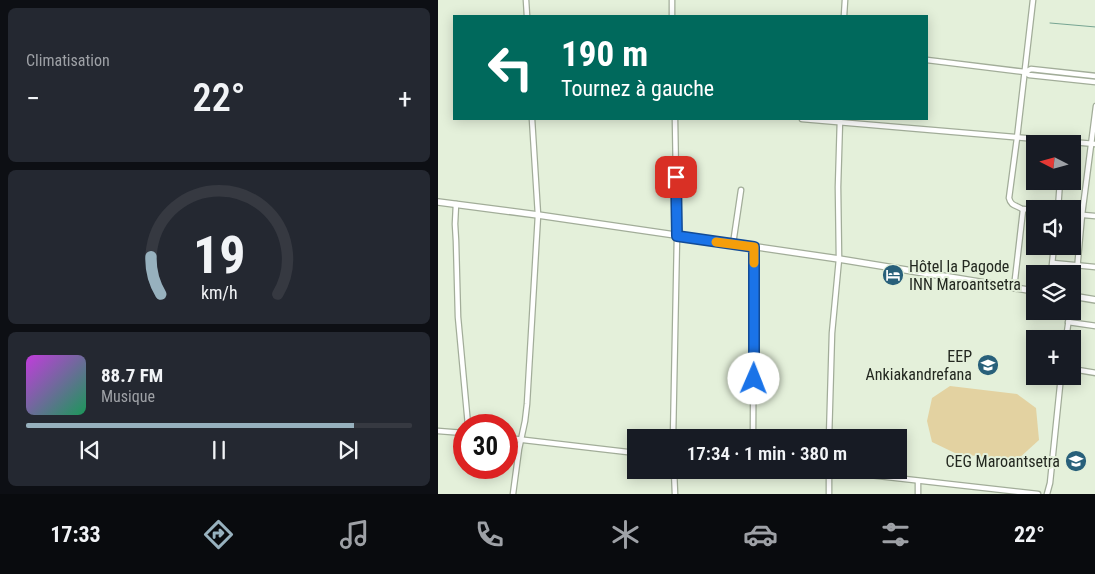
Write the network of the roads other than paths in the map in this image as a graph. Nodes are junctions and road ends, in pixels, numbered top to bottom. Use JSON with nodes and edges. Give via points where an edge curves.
{"nodes":[{"id":1,"x":526,"y":0,"type":"edge"},
{"id":2,"x":672,"y":0,"type":"edge"},
{"id":3,"x":845,"y":0,"type":"edge"},
{"id":4,"x":1033,"y":0,"type":"edge"},
{"id":5,"x":527,"y":15,"type":"edge"},
{"id":6,"x":672,"y":15,"type":"edge"},
{"id":7,"x":844,"y":15,"type":"edge"},
{"id":8,"x":928,"y":60,"type":"edge"},
{"id":9,"x":1025,"y":72,"type":"junction"},
{"id":10,"x":1096,"y":76,"type":"edge"},
{"id":11,"x":1096,"y":82,"type":"edge"},
{"id":12,"x":1096,"y":106,"type":"edge"},
{"id":13,"x":532,"y":120,"type":"edge"},
{"id":14,"x":675,"y":120,"type":"edge"},
{"id":15,"x":821,"y":120,"type":"edge"},
{"id":16,"x":840,"y":121,"type":"edge"},
{"id":17,"x":1017,"y":138,"type":"junction"},
{"id":18,"x":1026,"y":139,"type":"edge"},
{"id":19,"x":1093,"y":144,"type":"edge"},
{"id":20,"x":741,"y":190,"type":"dead end"},
{"id":21,"x":438,"y":202,"type":"edge"},
{"id":22,"x":456,"y":204,"type":"junction"},
{"id":23,"x":1023,"y":209,"type":"junction"},
{"id":24,"x":1026,"y":209,"type":"edge"},
{"id":25,"x":1082,"y":214,"type":"junction"},
{"id":26,"x":538,"y":215,"type":"junction"},
{"id":27,"x":1096,"y":216,"type":"edge"},
{"id":28,"x":677,"y":236,"type":"junction"},
{"id":29,"x":734,"y":244,"type":"junction"},
{"id":30,"x":754,"y":247,"type":"junction"},
{"id":31,"x":1053,"y":255,"type":"edge"},
{"id":32,"x":839,"y":259,"type":"junction"},
{"id":33,"x":1053,"y":263,"type":"joint"},
{"id":34,"x":1077,"y":264,"type":"junction"},
{"id":35,"x":1096,"y":266,"type":"edge"},
{"id":36,"x":1014,"y":288,"type":"junction"},
{"id":37,"x":1026,"y":290,"type":"edge"},
{"id":38,"x":1081,"y":298,"type":"edge"},
{"id":39,"x":1096,"y":300,"type":"edge"},
{"id":40,"x":1068,"y":322,"type":"joint"},
{"id":41,"x":1096,"y":326,"type":"edge"},
{"id":42,"x":1067,"y":330,"type":"edge"},
{"id":43,"x":1081,"y":370,"type":"edge"},
{"id":44,"x":1096,"y":373,"type":"edge"},
{"id":45,"x":1060,"y":385,"type":"edge"},
{"id":46,"x":467,"y":414,"type":"edge"},
{"id":47,"x":673,"y":429,"type":"edge"},
{"id":48,"x":753,"y":429,"type":"edge"},
{"id":49,"x":830,"y":429,"type":"edge"},
{"id":50,"x":438,"y":431,"type":"edge"},
{"id":51,"x":453,"y":433,"type":"edge"},
{"id":52,"x":518,"y":440,"type":"edge"},
{"id":53,"x":521,"y":440,"type":"junction"},
{"id":54,"x":627,"y":452,"type":"edge"},
{"id":55,"x":674,"y":479,"type":"edge"},
{"id":56,"x":829,"y":479,"type":"edge"},
{"id":57,"x":902,"y":479,"type":"edge"},
{"id":58,"x":918,"y":481,"type":"junction"},
{"id":59,"x":513,"y":494,"type":"edge"},
{"id":60,"x":675,"y":494,"type":"edge"},
{"id":61,"x":830,"y":494,"type":"edge"},
{"id":62,"x":918,"y":494,"type":"edge"},
{"id":63,"x":1038,"y":494,"type":"edge"},
{"id":64,"x":1047,"y":494,"type":"edge"}],
"edges":[{"from":1,"to":5,"type":"street"},
{"from":2,"to":6,"type":"street"},
{"from":3,"to":7,"type":"street"},
{"from":4,"to":9,"type":"street"},
{"from":8,"to":9,"type":"street"},
{"from":9,"to":10,"type":"street","via":[[1031,69]]},
{"from":9,"to":11,"type":"street","via":[[1028,75]]},
{"from":9,"to":17,"type":"street"},
{"from":12,"to":19,"type":"street"},
{"from":13,"to":26,"type":"street"},
{"from":14,"to":28,"type":"street"},
{"from":15,"to":16,"type":"street"},
{"from":16,"to":17,"type":"street"},
{"from":16,"to":32,"type":"street"},
{"from":17,"to":18,"type":"street"},
{"from":17,"to":23,"type":"street","via":[[1009,198],[1013,205]]},
{"from":19,"to":25,"type":"street"},
{"from":20,"to":29,"type":"street"},
{"from":21,"to":22,"type":"main road"},
{"from":22,"to":26,"type":"main road"},
{"from":22,"to":46,"type":"street","via":[[458,317]]},
{"from":23,"to":24,"type":"street"},
{"from":23,"to":36,"type":"street"},
{"from":25,"to":27,"type":"street"},
{"from":25,"to":34,"type":"street"},
{"from":26,"to":28,"type":"main road"},
{"from":26,"to":53,"type":"street","via":[[528,397]]},
{"from":28,"to":29,"type":"main road"},
{"from":28,"to":47,"type":"street"},
{"from":29,"to":30,"type":"main road"},
{"from":30,"to":32,"type":"main road"},
{"from":30,"to":48,"type":"street"},
{"from":31,"to":33,"type":"street"},
{"from":32,"to":36,"type":"main road"},
{"from":32,"to":49,"type":"street","via":[[832,333]]},
{"from":33,"to":34,"type":"street"},
{"from":34,"to":35,"type":"street"},
{"from":36,"to":37,"type":"main road"},
{"from":38,"to":39,"type":"main road"},
{"from":40,"to":41,"type":"street"},
{"from":40,"to":42,"type":"street"},
{"from":43,"to":44,"type":"street"},
{"from":45,"to":64,"type":"street"},
{"from":50,"to":51,"type":"street"},
{"from":52,"to":53,"type":"street"},
{"from":53,"to":54,"type":"street"},
{"from":53,"to":59,"type":"street"},
{"from":55,"to":60,"type":"street"},
{"from":56,"to":61,"type":"street"},
{"from":57,"to":58,"type":"street"},
{"from":58,"to":62,"type":"street"},
{"from":58,"to":63,"type":"street"}]}
